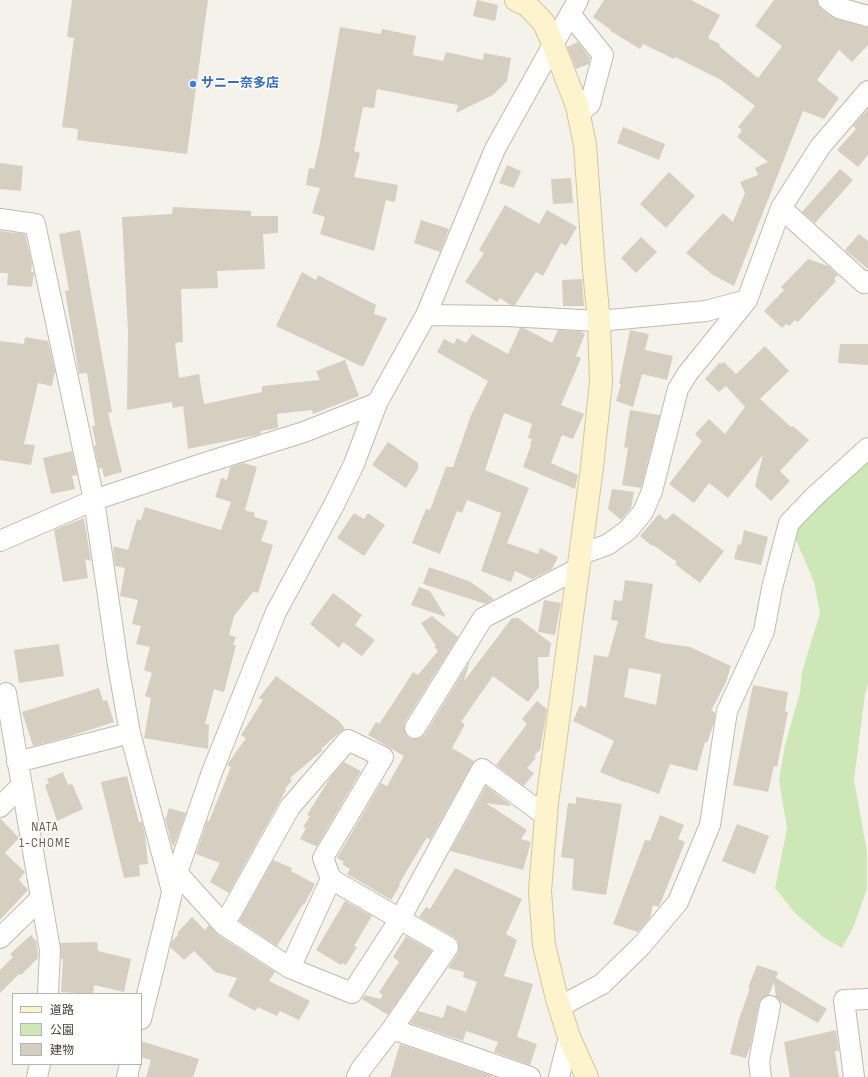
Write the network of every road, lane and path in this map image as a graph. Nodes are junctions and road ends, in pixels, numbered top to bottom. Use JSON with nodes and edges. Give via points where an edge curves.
{"nodes":[{"id":1,"x":516,"y":0,"type":"edge"},
{"id":2,"x":828,"y":0,"type":"edge"},
{"id":3,"x":574,"y":7,"type":"edge"},
{"id":4,"x":868,"y":16,"type":"edge"},
{"id":5,"x":553,"y":44,"type":"junction"},
{"id":6,"x":868,"y":91,"type":"edge"},
{"id":7,"x":578,"y":114,"type":"junction"},
{"id":8,"x":781,"y":208,"type":"junction"},
{"id":9,"x":0,"y":219,"type":"edge"},
{"id":10,"x":868,"y":281,"type":"edge"},
{"id":11,"x":748,"y":300,"type":"junction"},
{"id":12,"x":426,"y":315,"type":"junction"},
{"id":13,"x":599,"y":321,"type":"junction"},
{"id":14,"x":377,"y":403,"type":"junction"},
{"id":15,"x":868,"y":448,"type":"edge"},
{"id":16,"x":94,"y":500,"type":"junction"},
{"id":17,"x":0,"y":541,"type":"edge"},
{"id":18,"x":580,"y":561,"type":"junction"},
{"id":19,"x":0,"y":697,"type":"edge"},
{"id":20,"x":415,"y":728,"type":"dead end"},
{"id":21,"x":130,"y":733,"type":"junction"},
{"id":22,"x":17,"y":762,"type":"junction"},
{"id":23,"x":20,"y":786,"type":"junction"},
{"id":24,"x":0,"y":807,"type":"edge"},
{"id":25,"x":546,"y":816,"type":"junction"},
{"id":26,"x":177,"y":873,"type":"junction"},
{"id":27,"x":331,"y":879,"type":"junction"},
{"id":28,"x":172,"y":893,"type":"junction"},
{"id":29,"x":40,"y":899,"type":"junction"},
{"id":30,"x":400,"y":919,"type":"junction"},
{"id":31,"x":224,"y":925,"type":"junction"},
{"id":32,"x":0,"y":938,"type":"edge"},
{"id":33,"x":290,"y":968,"type":"junction"},
{"id":34,"x":48,"y":993,"type":"edge"},
{"id":35,"x":868,"y":999,"type":"edge"},
{"id":36,"x":770,"y":1006,"type":"dead end"},
{"id":37,"x":559,"y":1007,"type":"junction"},
{"id":38,"x":142,"y":1015,"type":"edge"},
{"id":39,"x":392,"y":1029,"type":"junction"},
{"id":40,"x":569,"y":1037,"type":"junction"},
{"id":41,"x":40,"y":1065,"type":"edge"},
{"id":42,"x":130,"y":1065,"type":"edge"},
{"id":43,"x":38,"y":1077,"type":"edge"},
{"id":44,"x":126,"y":1077,"type":"edge"},
{"id":45,"x":358,"y":1077,"type":"edge"},
{"id":46,"x":530,"y":1077,"type":"edge"},
{"id":47,"x":559,"y":1077,"type":"edge"},
{"id":48,"x":587,"y":1077,"type":"edge"},
{"id":49,"x":761,"y":1077,"type":"edge"},
{"id":50,"x":854,"y":1077,"type":"edge"}],
"edges":[{"from":1,"to":5,"type":"street","via":[[527,6],[544,23]]},
{"from":2,"to":4,"type":"street","via":[[839,8]]},
{"from":3,"to":5,"type":"street"},
{"from":3,"to":7,"type":"street","via":[[603,55],[590,104]]},
{"from":5,"to":7,"type":"street"},
{"from":5,"to":12,"type":"street","via":[[495,149]]},
{"from":6,"to":8,"type":"street","via":[[820,147]]},
{"from":7,"to":13,"type":"street","via":[[585,144]]},
{"from":8,"to":10,"type":"street","via":[[864,283]]},
{"from":8,"to":11,"type":"street"},
{"from":9,"to":16,"type":"street","via":[[35,224]]},
{"from":11,"to":13,"type":"street","via":[[706,311]]},
{"from":11,"to":18,"type":"street","via":[[688,373],[678,389],[652,491],[643,512],[628,530]]},
{"from":12,"to":13,"type":"street"},
{"from":12,"to":14,"type":"street"},
{"from":13,"to":18,"type":"street","via":[[601,382]]},
{"from":14,"to":16,"type":"street","via":[[304,432]]},
{"from":14,"to":26,"type":"street","via":[[354,464],[276,612],[212,772]]},
{"from":15,"to":37,"type":"street","via":[[789,523],[764,631],[727,711],[710,825],[678,902],[641,946],[602,984]]},
{"from":16,"to":17,"type":"street"},
{"from":16,"to":21,"type":"street"},
{"from":18,"to":20,"type":"street","via":[[483,618]]},
{"from":18,"to":25,"type":"street"},
{"from":19,"to":22,"type":"street","via":[[6,693]]},
{"from":21,"to":22,"type":"street"},
{"from":21,"to":28,"type":"street"},
{"from":22,"to":23,"type":"street"},
{"from":23,"to":24,"type":"street"},
{"from":23,"to":29,"type":"street"},
{"from":25,"to":30,"type":"street","via":[[482,769]]},
{"from":25,"to":37,"type":"street","via":[[540,891],[544,945]]},
{"from":26,"to":28,"type":"street"},
{"from":26,"to":31,"type":"street"},
{"from":27,"to":30,"type":"street"},
{"from":27,"to":31,"type":"street","via":[[323,858],[383,757],[348,740],[290,807]]},
{"from":27,"to":33,"type":"street"},
{"from":28,"to":38,"type":"street"},
{"from":29,"to":32,"type":"street"},
{"from":29,"to":34,"type":"street","via":[[50,950]]},
{"from":30,"to":33,"type":"street","via":[[352,993]]},
{"from":30,"to":39,"type":"street","via":[[448,947]]},
{"from":31,"to":33,"type":"street"},
{"from":35,"to":50,"type":"street","via":[[844,1000]]},
{"from":36,"to":49,"type":"street","via":[[760,1062]]},
{"from":37,"to":40,"type":"street"},
{"from":39,"to":45,"type":"street","via":[[361,1069]]},
{"from":39,"to":46,"type":"street"},
{"from":40,"to":47,"type":"street"},
{"from":40,"to":48,"type":"street"},
{"from":41,"to":43,"type":"street"},
{"from":42,"to":44,"type":"street"}]}
